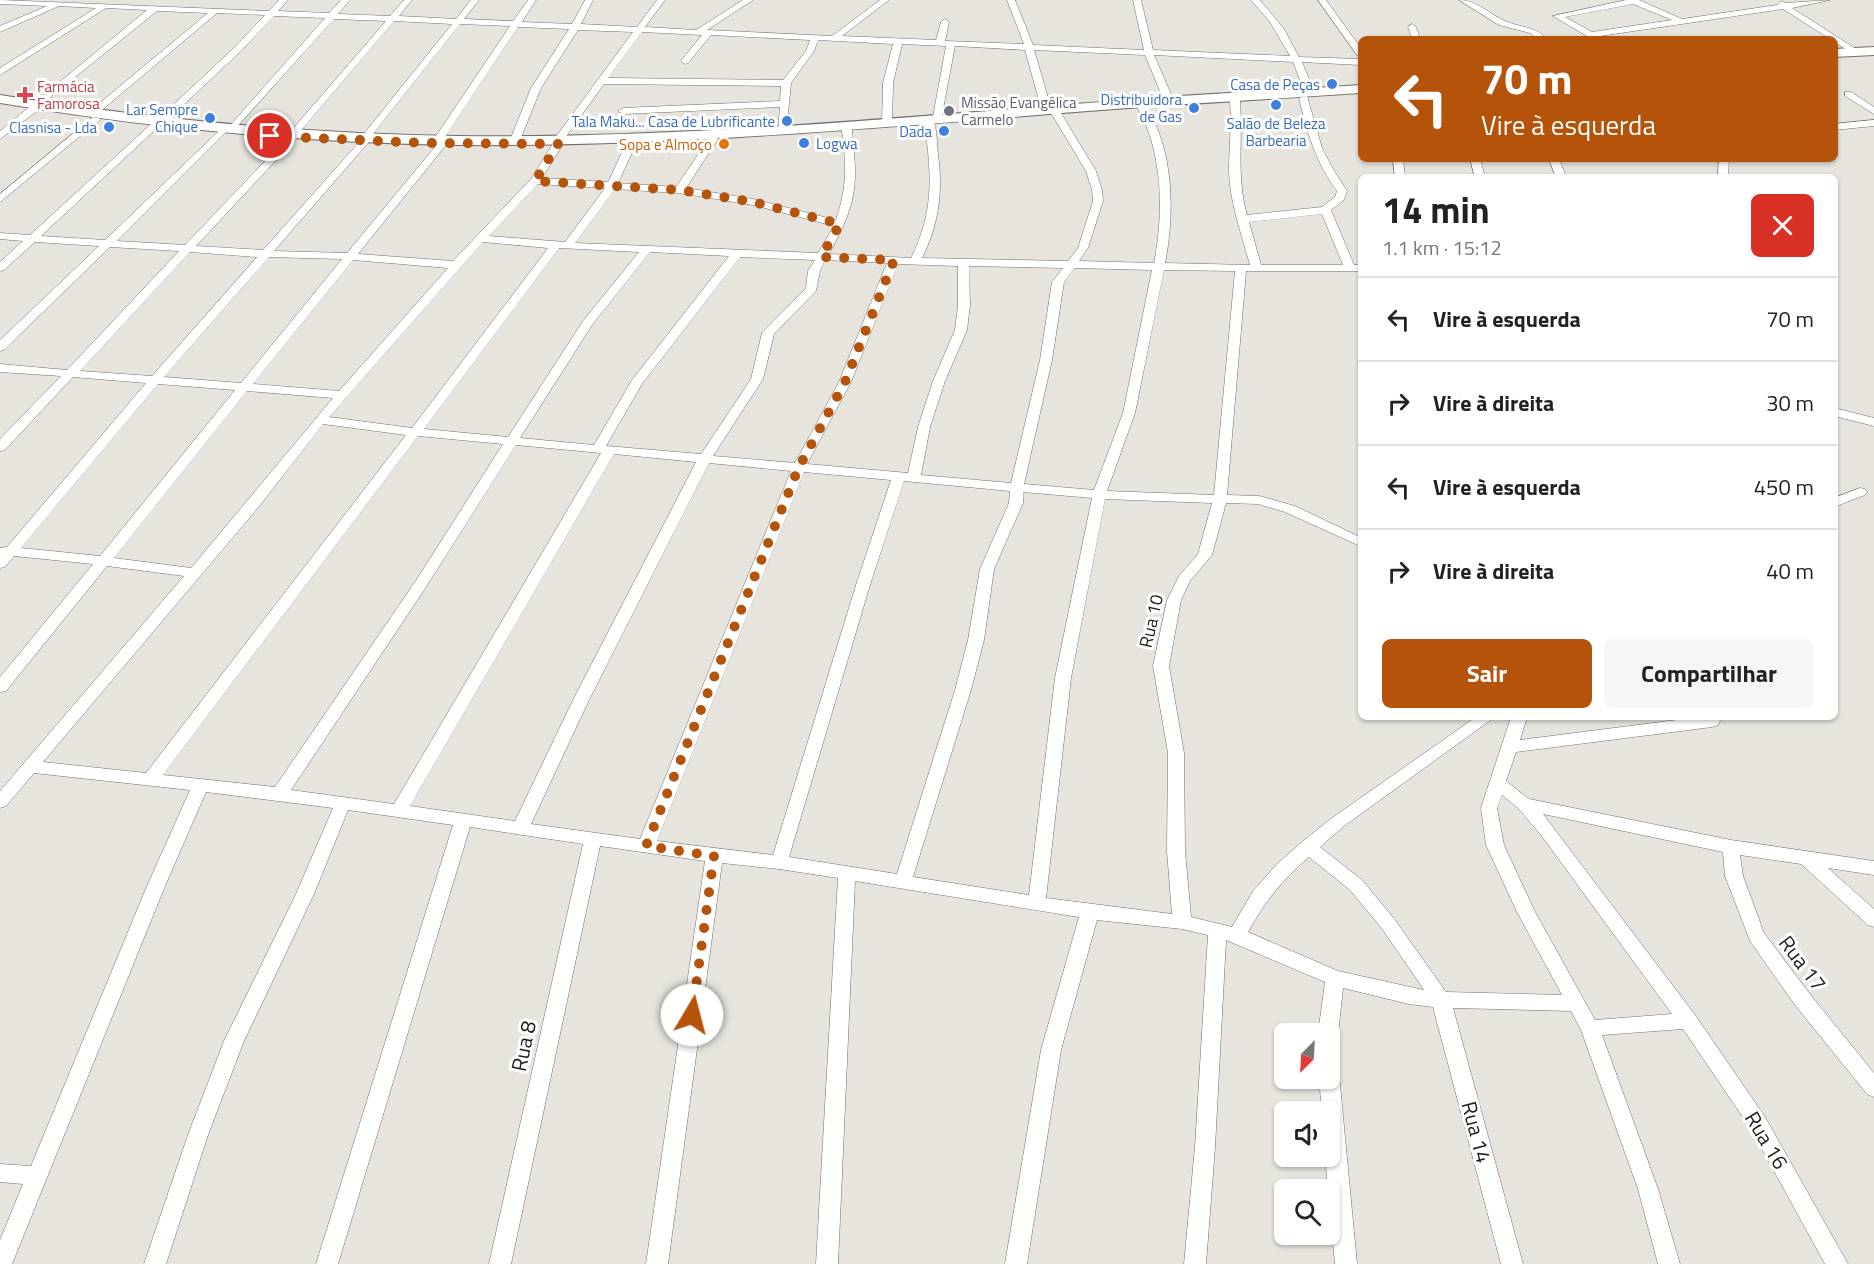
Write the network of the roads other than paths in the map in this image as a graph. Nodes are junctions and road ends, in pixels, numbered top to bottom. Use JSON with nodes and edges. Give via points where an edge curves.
{"nodes":[{"id":1,"x":144,"y":0,"type":"edge"},
{"id":2,"x":217,"y":0,"type":"edge"},
{"id":3,"x":284,"y":0,"type":"edge"},
{"id":4,"x":346,"y":0,"type":"edge"},
{"id":5,"x":408,"y":0,"type":"edge"},
{"id":6,"x":475,"y":0,"type":"edge"},
{"id":7,"x":532,"y":0,"type":"edge"},
{"id":8,"x":589,"y":0,"type":"edge"},
{"id":9,"x":661,"y":0,"type":"edge"},
{"id":10,"x":748,"y":0,"type":"edge"},
{"id":11,"x":885,"y":0,"type":"edge"},
{"id":12,"x":1011,"y":0,"type":"edge"},
{"id":13,"x":1137,"y":0,"type":"edge"},
{"id":14,"x":1255,"y":0,"type":"edge"},
{"id":15,"x":1322,"y":0,"type":"edge"},
{"id":16,"x":1463,"y":0,"type":"edge"},
{"id":17,"x":1633,"y":0,"type":"edge"},
{"id":18,"x":1774,"y":0,"type":"edge"},
{"id":19,"x":1826,"y":0,"type":"edge"},
{"id":20,"x":0,"y":1,"type":"edge"},
{"id":21,"x":46,"y":1,"type":"edge"},
{"id":22,"x":59,"y":4,"type":"junction"},
{"id":23,"x":1783,"y":5,"type":"junction"},
{"id":24,"x":103,"y":7,"type":"junction"},
{"id":25,"x":132,"y":8,"type":"junction"},
{"id":26,"x":154,"y":9,"type":"junction"},
{"id":27,"x":210,"y":11,"type":"junction"},
{"id":28,"x":271,"y":14,"type":"junction"},
{"id":29,"x":332,"y":16,"type":"junction"},
{"id":30,"x":392,"y":19,"type":"junction"},
{"id":31,"x":1679,"y":20,"type":"junction"},
{"id":32,"x":457,"y":22,"type":"junction"},
{"id":33,"x":945,"y":22,"type":"dead end"},
{"id":34,"x":515,"y":24,"type":"junction"},
{"id":35,"x":575,"y":27,"type":"junction"},
{"id":36,"x":1412,"y":27,"type":"dead end"},
{"id":37,"x":0,"y":29,"type":"edge"},
{"id":38,"x":640,"y":31,"type":"junction"},
{"id":39,"x":698,"y":32,"type":"junction"},
{"id":40,"x":708,"y":33,"type":"junction"},
{"id":41,"x":1415,"y":36,"type":"edge"},
{"id":42,"x":1539,"y":36,"type":"edge"},
{"id":43,"x":1592,"y":36,"type":"edge"},
{"id":44,"x":1599,"y":36,"type":"edge"},
{"id":45,"x":1832,"y":36,"type":"edge"},
{"id":46,"x":815,"y":38,"type":"junction"},
{"id":47,"x":834,"y":38,"type":"junction"},
{"id":48,"x":1838,"y":40,"type":"edge"},
{"id":49,"x":898,"y":42,"type":"junction"},
{"id":50,"x":946,"y":44,"type":"junction"},
{"id":51,"x":1029,"y":47,"type":"junction"},
{"id":52,"x":1852,"y":49,"type":"junction"},
{"id":53,"x":1874,"y":49,"type":"edge"},
{"id":54,"x":1358,"y":50,"type":"edge"},
{"id":55,"x":1838,"y":51,"type":"edge"},
{"id":56,"x":1838,"y":51,"type":"edge"},
{"id":57,"x":1148,"y":52,"type":"junction"},
{"id":58,"x":1297,"y":59,"type":"junction"},
{"id":59,"x":685,"y":61,"type":"dead end"},
{"id":60,"x":1358,"y":62,"type":"edge"},
{"id":61,"x":0,"y":72,"type":"edge"},
{"id":62,"x":601,"y":81,"type":"junction"},
{"id":63,"x":786,"y":82,"type":"junction"},
{"id":64,"x":1358,"y":89,"type":"edge"},
{"id":65,"x":1848,"y":94,"type":"dead end"},
{"id":66,"x":1358,"y":95,"type":"edge"},
{"id":67,"x":1307,"y":96,"type":"junction"},
{"id":68,"x":0,"y":99,"type":"edge"},
{"id":69,"x":1169,"y":101,"type":"junction"},
{"id":70,"x":1235,"y":101,"type":"junction"},
{"id":71,"x":0,"y":103,"type":"edge"},
{"id":72,"x":784,"y":104,"type":"junction"},
{"id":73,"x":35,"y":107,"type":"junction"},
{"id":74,"x":1142,"y":107,"type":"junction"},
{"id":75,"x":623,"y":111,"type":"dead end"},
{"id":76,"x":1874,"y":111,"type":"edge"},
{"id":77,"x":1051,"y":112,"type":"junction"},
{"id":78,"x":94,"y":116,"type":"junction"},
{"id":79,"x":933,"y":122,"type":"junction"},
{"id":80,"x":1874,"y":123,"type":"edge"},
{"id":81,"x":157,"y":124,"type":"junction"},
{"id":82,"x":887,"y":124,"type":"junction"},
{"id":83,"x":1838,"y":128,"type":"edge"},
{"id":84,"x":227,"y":130,"type":"junction"},
{"id":85,"x":847,"y":130,"type":"junction"},
{"id":86,"x":783,"y":131,"type":"junction"},
{"id":87,"x":293,"y":135,"type":"junction"},
{"id":88,"x":0,"y":136,"type":"edge"},
{"id":89,"x":365,"y":139,"type":"junction"},
{"id":90,"x":713,"y":139,"type":"junction"},
{"id":91,"x":515,"y":140,"type":"junction"},
{"id":92,"x":441,"y":141,"type":"junction"},
{"id":93,"x":558,"y":142,"type":"junction"},
{"id":94,"x":632,"y":142,"type":"junction"},
{"id":95,"x":535,"y":181,"type":"junction"},
{"id":96,"x":612,"y":186,"type":"junction"},
{"id":97,"x":679,"y":190,"type":"junction"},
{"id":98,"x":0,"y":199,"type":"edge"},
{"id":99,"x":1326,"y":210,"type":"junction"},
{"id":100,"x":1243,"y":219,"type":"junction"},
{"id":101,"x":840,"y":224,"type":"junction"},
{"id":102,"x":0,"y":236,"type":"edge"},
{"id":103,"x":34,"y":238,"type":"junction"},
{"id":104,"x":480,"y":239,"type":"junction"},
{"id":105,"x":107,"y":244,"type":"junction"},
{"id":106,"x":562,"y":245,"type":"junction"},
{"id":107,"x":186,"y":249,"type":"junction"},
{"id":108,"x":646,"y":250,"type":"junction"},
{"id":109,"x":737,"y":253,"type":"junction"},
{"id":110,"x":266,"y":254,"type":"junction"},
{"id":111,"x":348,"y":256,"type":"junction"},
{"id":112,"x":821,"y":257,"type":"junction"},
{"id":113,"x":894,"y":260,"type":"junction"},
{"id":114,"x":915,"y":261,"type":"junction"},
{"id":115,"x":963,"y":262,"type":"junction"},
{"id":116,"x":1072,"y":264,"type":"junction"},
{"id":117,"x":456,"y":265,"type":"junction"},
{"id":118,"x":1160,"y":267,"type":"junction"},
{"id":119,"x":0,"y":268,"type":"edge"},
{"id":120,"x":1241,"y":268,"type":"junction"},
{"id":121,"x":1257,"y":268,"type":"junction"},
{"id":122,"x":1355,"y":268,"type":"edge"},
{"id":123,"x":0,"y":347,"type":"edge"},
{"id":124,"x":0,"y":368,"type":"edge"},
{"id":125,"x":71,"y":374,"type":"junction"},
{"id":126,"x":155,"y":380,"type":"junction"},
{"id":127,"x":244,"y":387,"type":"junction"},
{"id":128,"x":342,"y":395,"type":"junction"},
{"id":129,"x":1838,"y":413,"type":"edge"},
{"id":130,"x":320,"y":420,"type":"junction"},
{"id":131,"x":1874,"y":422,"type":"edge"},
{"id":132,"x":414,"y":432,"type":"junction"},
{"id":133,"x":513,"y":441,"type":"junction"},
{"id":134,"x":0,"y":447,"type":"edge"},
{"id":135,"x":604,"y":450,"type":"junction"},
{"id":136,"x":704,"y":460,"type":"junction"},
{"id":137,"x":798,"y":469,"type":"junction"},
{"id":138,"x":907,"y":477,"type":"junction"},
{"id":139,"x":1017,"y":487,"type":"junction"},
{"id":140,"x":1860,"y":492,"type":"dead end"},
{"id":141,"x":1099,"y":495,"type":"junction"},
{"id":142,"x":1220,"y":499,"type":"junction"},
{"id":143,"x":1838,"y":501,"type":"edge"},
{"id":144,"x":1358,"y":541,"type":"edge"},
{"id":145,"x":6,"y":551,"type":"edge"},
{"id":146,"x":105,"y":561,"type":"junction"},
{"id":147,"x":0,"y":564,"type":"edge"},
{"id":148,"x":192,"y":573,"type":"junction"},
{"id":149,"x":0,"y":687,"type":"edge"},
{"id":150,"x":1482,"y":720,"type":"edge"},
{"id":151,"x":1518,"y":720,"type":"edge"},
{"id":152,"x":1712,"y":721,"type":"dead end"},
{"id":153,"x":1508,"y":747,"type":"junction"},
{"id":154,"x":31,"y":766,"type":"junction"},
{"id":155,"x":149,"y":781,"type":"junction"},
{"id":156,"x":8,"y":782,"type":"edge"},
{"id":157,"x":1496,"y":782,"type":"junction"},
{"id":158,"x":200,"y":786,"type":"junction"},
{"id":159,"x":279,"y":794,"type":"junction"},
{"id":160,"x":0,"y":802,"type":"edge"},
{"id":161,"x":343,"y":804,"type":"junction"},
{"id":162,"x":1524,"y":804,"type":"junction"},
{"id":163,"x":398,"y":812,"type":"junction"},
{"id":164,"x":463,"y":821,"type":"junction"},
{"id":165,"x":520,"y":828,"type":"junction"},
{"id":166,"x":593,"y":839,"type":"junction"},
{"id":167,"x":646,"y":846,"type":"junction"},
{"id":168,"x":1308,"y":847,"type":"junction"},
{"id":169,"x":1731,"y":847,"type":"junction"},
{"id":170,"x":714,"y":856,"type":"junction"},
{"id":171,"x":1807,"y":859,"type":"junction"},
{"id":172,"x":779,"y":862,"type":"junction"},
{"id":173,"x":1874,"y":868,"type":"edge"},
{"id":174,"x":847,"y":873,"type":"junction"},
{"id":175,"x":903,"y":882,"type":"junction"},
{"id":176,"x":1037,"y":902,"type":"junction"},
{"id":177,"x":1090,"y":912,"type":"junction"},
{"id":178,"x":1874,"y":920,"type":"edge"},
{"id":179,"x":1182,"y":922,"type":"junction"},
{"id":180,"x":1216,"y":929,"type":"junction"},
{"id":181,"x":1238,"y":935,"type":"junction"},
{"id":182,"x":1335,"y":978,"type":"junction"},
{"id":183,"x":1441,"y":1000,"type":"junction"},
{"id":184,"x":1576,"y":1003,"type":"junction"},
{"id":185,"x":1688,"y":1021,"type":"junction"},
{"id":186,"x":1329,"y":1023,"type":"edge"},
{"id":187,"x":1590,"y":1028,"type":"junction"},
{"id":188,"x":1874,"y":1088,"type":"edge"},
{"id":189,"x":1330,"y":1089,"type":"edge"},
{"id":190,"x":0,"y":1173,"type":"edge"},
{"id":191,"x":37,"y":1176,"type":"junction"},
{"id":192,"x":1,"y":1264,"type":"edge"},
{"id":193,"x":155,"y":1264,"type":"edge"},
{"id":194,"x":327,"y":1264,"type":"edge"},
{"id":195,"x":500,"y":1264,"type":"edge"},
{"id":196,"x":657,"y":1264,"type":"edge"},
{"id":197,"x":826,"y":1264,"type":"edge"},
{"id":198,"x":1016,"y":1264,"type":"edge"},
{"id":199,"x":1195,"y":1264,"type":"edge"},
{"id":200,"x":1346,"y":1264,"type":"edge"},
{"id":201,"x":1512,"y":1264,"type":"edge"},
{"id":202,"x":1669,"y":1264,"type":"edge"},
{"id":203,"x":1837,"y":1264,"type":"edge"}],
"edges":[{"from":1,"to":25,"type":"street"},
{"from":2,"to":27,"type":"street"},
{"from":3,"to":28,"type":"street"},
{"from":4,"to":29,"type":"street"},
{"from":5,"to":30,"type":"street"},
{"from":6,"to":32,"type":"street"},
{"from":7,"to":34,"type":"street"},
{"from":8,"to":35,"type":"street"},
{"from":9,"to":38,"type":"street"},
{"from":10,"to":39,"type":"street"},
{"from":11,"to":47,"type":"street"},
{"from":12,"to":51,"type":"street"},
{"from":13,"to":57,"type":"street"},
{"from":14,"to":58,"type":"street"},
{"from":15,"to":54,"type":"street"},
{"from":16,"to":42,"type":"street","via":[[1502,24]]},
{"from":17,"to":31,"type":"street"},
{"from":17,"to":43,"type":"street","via":[[1557,16]]},
{"from":18,"to":23,"type":"street"},
{"from":19,"to":23,"type":"street"},
{"from":20,"to":21,"type":"street"},
{"from":21,"to":22,"type":"street"},
{"from":22,"to":24,"type":"street"},
{"from":22,"to":37,"type":"street"},
{"from":23,"to":31,"type":"street"},
{"from":23,"to":45,"type":"street"},
{"from":24,"to":25,"type":"street"},
{"from":24,"to":61,"type":"street"},
{"from":25,"to":26,"type":"street"},
{"from":26,"to":27,"type":"street"},
{"from":26,"to":73,"type":"street"},
{"from":27,"to":28,"type":"street"},
{"from":27,"to":78,"type":"street"},
{"from":28,"to":29,"type":"street"},
{"from":28,"to":81,"type":"street"},
{"from":29,"to":30,"type":"street"},
{"from":29,"to":84,"type":"street"},
{"from":30,"to":32,"type":"street"},
{"from":30,"to":87,"type":"street"},
{"from":31,"to":44,"type":"street"},
{"from":32,"to":34,"type":"street"},
{"from":32,"to":89,"type":"street"},
{"from":33,"to":50,"type":"street"},
{"from":34,"to":35,"type":"street"},
{"from":34,"to":92,"type":"street"},
{"from":35,"to":38,"type":"street"},
{"from":35,"to":91,"type":"street","via":[[536,88]]},
{"from":36,"to":41,"type":"street"},
{"from":38,"to":39,"type":"street"},
{"from":38,"to":62,"type":"street"},
{"from":39,"to":40,"type":"street"},
{"from":40,"to":46,"type":"street"},
{"from":40,"to":59,"type":"street"},
{"from":46,"to":47,"type":"street"},
{"from":46,"to":63,"type":"street"},
{"from":47,"to":49,"type":"street"},
{"from":48,"to":52,"type":"street"},
{"from":49,"to":50,"type":"street"},
{"from":49,"to":82,"type":"street","via":[[887,82]]},
{"from":50,"to":51,"type":"street"},
{"from":50,"to":79,"type":"street"},
{"from":51,"to":57,"type":"street"},
{"from":51,"to":77,"type":"street"},
{"from":52,"to":53,"type":"main road"},
{"from":52,"to":55,"type":"main road"},
{"from":53,"to":56,"type":"main road"},
{"from":57,"to":58,"type":"street"},
{"from":57,"to":69,"type":"street"},
{"from":58,"to":60,"type":"street"},
{"from":58,"to":67,"type":"street"},
{"from":62,"to":63,"type":"street"},
{"from":62,"to":93,"type":"street"},
{"from":63,"to":72,"type":"street"},
{"from":64,"to":67,"type":"main road"},
{"from":65,"to":76,"type":"street"},
{"from":66,"to":67,"type":"main road"},
{"from":67,"to":69,"type":"main road"},
{"from":67,"to":70,"type":"main road"},
{"from":67,"to":99,"type":"street","via":[[1312,136],[1326,171],[1342,191]]},
{"from":68,"to":73,"type":"main road"},
{"from":69,"to":77,"type":"main road"},
{"from":70,"to":74,"type":"main road"},
{"from":70,"to":100,"type":"street","via":[[1238,126],[1234,173]]},
{"from":71,"to":73,"type":"main road"},
{"from":72,"to":75,"type":"street"},
{"from":72,"to":86,"type":"street"},
{"from":73,"to":78,"type":"main road"},
{"from":73,"to":88,"type":"street"},
{"from":74,"to":77,"type":"main road"},
{"from":74,"to":118,"type":"street","via":[[1152,124],[1162,166],[1165,213]]},
{"from":77,"to":79,"type":"main road"},
{"from":77,"to":116,"type":"street","via":[[1091,171],[1097,190],[1096,210],[1083,248]]},
{"from":78,"to":81,"type":"main road"},
{"from":78,"to":98,"type":"street"},
{"from":79,"to":82,"type":"main road"},
{"from":79,"to":85,"type":"main road"},
{"from":79,"to":114,"type":"street","via":[[936,201],[928,238]]},
{"from":80,"to":83,"type":"street"},
{"from":81,"to":84,"type":"main road"},
{"from":81,"to":103,"type":"street"},
{"from":82,"to":86,"type":"main road"},
{"from":84,"to":87,"type":"main road"},
{"from":84,"to":105,"type":"street"},
{"from":85,"to":90,"type":"main road"},
{"from":85,"to":101,"type":"street","via":[[850,193]]},
{"from":86,"to":93,"type":"main road"},
{"from":87,"to":89,"type":"main road"},
{"from":87,"to":107,"type":"street"},
{"from":89,"to":92,"type":"main road"},
{"from":89,"to":110,"type":"street"},
{"from":90,"to":94,"type":"main road"},
{"from":90,"to":97,"type":"street"},
{"from":91,"to":92,"type":"main road"},
{"from":91,"to":93,"type":"main road"},
{"from":92,"to":93,"type":"main road"},
{"from":92,"to":111,"type":"street"},
{"from":93,"to":94,"type":"main road"},
{"from":93,"to":95,"type":"street"},
{"from":94,"to":96,"type":"street"},
{"from":95,"to":96,"type":"street"},
{"from":95,"to":104,"type":"street"},
{"from":96,"to":97,"type":"street"},
{"from":96,"to":106,"type":"street"},
{"from":97,"to":101,"type":"street","via":[[753,202]]},
{"from":99,"to":100,"type":"street"},
{"from":99,"to":122,"type":"street"},
{"from":100,"to":121,"type":"street"},
{"from":101,"to":112,"type":"street"},
{"from":102,"to":103,"type":"street"},
{"from":103,"to":105,"type":"street"},
{"from":103,"to":119,"type":"street"},
{"from":104,"to":106,"type":"street"},
{"from":104,"to":117,"type":"street"},
{"from":105,"to":107,"type":"street"},
{"from":105,"to":123,"type":"street"},
{"from":106,"to":108,"type":"street"},
{"from":106,"to":132,"type":"street"},
{"from":107,"to":110,"type":"street"},
{"from":107,"to":125,"type":"street"},
{"from":108,"to":109,"type":"street"},
{"from":108,"to":133,"type":"street","via":[[587,324]]},
{"from":109,"to":112,"type":"street"},
{"from":109,"to":135,"type":"street","via":[[636,383]]},
{"from":110,"to":111,"type":"street"},
{"from":110,"to":126,"type":"street"},
{"from":111,"to":117,"type":"street"},
{"from":111,"to":127,"type":"street"},
{"from":112,"to":113,"type":"street"},
{"from":112,"to":136,"type":"street","via":[[812,289],[768,333],[757,379]]},
{"from":113,"to":114,"type":"street"},
{"from":113,"to":137,"type":"street","via":[[845,382]]},
{"from":114,"to":115,"type":"street"},
{"from":115,"to":116,"type":"street"},
{"from":115,"to":138,"type":"street","via":[[961,330]]},
{"from":116,"to":118,"type":"street"},
{"from":116,"to":139,"type":"street","via":[[1058,282],[1046,360]]},
{"from":117,"to":128,"type":"street"},
{"from":118,"to":120,"type":"street"},
{"from":118,"to":141,"type":"street","via":[[1129,413]]},
{"from":120,"to":121,"type":"street"},
{"from":120,"to":142,"type":"street","name":"Rua 10"},
{"from":121,"to":122,"type":"street"},
{"from":124,"to":125,"type":"street"},
{"from":125,"to":126,"type":"street"},
{"from":125,"to":134,"type":"street"},
{"from":126,"to":127,"type":"street"},
{"from":126,"to":145,"type":"street"},
{"from":127,"to":128,"type":"street"},
{"from":127,"to":146,"type":"street"},
{"from":128,"to":130,"type":"street"},
{"from":129,"to":131,"type":"street"},
{"from":130,"to":132,"type":"street"},
{"from":130,"to":148,"type":"street"},
{"from":132,"to":133,"type":"street"},
{"from":132,"to":155,"type":"street"},
{"from":133,"to":135,"type":"street"},
{"from":133,"to":159,"type":"street"},
{"from":135,"to":136,"type":"street"},
{"from":135,"to":163,"type":"street"},
{"from":136,"to":137,"type":"street"},
{"from":136,"to":165,"type":"street"},
{"from":137,"to":138,"type":"street"},
{"from":137,"to":167,"type":"street"},
{"from":138,"to":139,"type":"street"},
{"from":138,"to":172,"type":"street","via":[[863,585]]},
{"from":139,"to":141,"type":"street"},
{"from":139,"to":175,"type":"street","via":[[1016,503],[987,569],[976,640],[963,690]]},
{"from":140,"to":143,"type":"street"},
{"from":141,"to":142,"type":"street"},
{"from":141,"to":176,"type":"street","via":[[1063,678]]},
{"from":142,"to":144,"type":"street","via":[[1258,500],[1290,509]]},
{"from":142,"to":179,"type":"street","name":"Rua 10","via":[[1205,555],[1184,579],[1174,600],[1161,666],[1176,753],[1176,851]]},
{"from":145,"to":146,"type":"street"},
{"from":145,"to":147,"type":"street"},
{"from":146,"to":148,"type":"street"},
{"from":146,"to":149,"type":"street"},
{"from":148,"to":154,"type":"street"},
{"from":150,"to":168,"type":"street"},
{"from":151,"to":153,"type":"street"},
{"from":152,"to":153,"type":"street"},
{"from":153,"to":157,"type":"street"},
{"from":154,"to":155,"type":"street"},
{"from":154,"to":156,"type":"street"},
{"from":155,"to":158,"type":"street"},
{"from":156,"to":160,"type":"street"},
{"from":157,"to":162,"type":"street"},
{"from":157,"to":184,"type":"street","via":[[1489,808],[1495,845]]},
{"from":158,"to":159,"type":"street"},
{"from":158,"to":191,"type":"street"},
{"from":159,"to":161,"type":"street"},
{"from":161,"to":163,"type":"street"},
{"from":161,"to":193,"type":"street","via":[[305,894],[234,1041]]},
{"from":162,"to":169,"type":"street"},
{"from":162,"to":185,"type":"street","name":"Rua 16","via":[[1574,863]]},
{"from":163,"to":164,"type":"street"},
{"from":164,"to":165,"type":"street"},
{"from":164,"to":194,"type":"street"},
{"from":165,"to":166,"type":"street"},
{"from":166,"to":167,"type":"street"},
{"from":166,"to":195,"type":"street","name":"Rua 8"},
{"from":167,"to":170,"type":"street"},
{"from":168,"to":181,"type":"street","via":[[1259,896]]},
{"from":168,"to":183,"type":"street","name":"Rua 14","via":[[1356,885]]},
{"from":169,"to":171,"type":"street"},
{"from":169,"to":188,"type":"street","name":"Rua 17","via":[[1734,876],[1756,936]]},
{"from":170,"to":172,"type":"street"},
{"from":170,"to":196,"type":"street"},
{"from":171,"to":173,"type":"street"},
{"from":171,"to":178,"type":"street"},
{"from":172,"to":174,"type":"street"},
{"from":174,"to":175,"type":"street"},
{"from":174,"to":197,"type":"street"},
{"from":175,"to":176,"type":"street"},
{"from":176,"to":177,"type":"street"},
{"from":177,"to":179,"type":"street"},
{"from":177,"to":198,"type":"street","via":[[1051,1050]]},
{"from":179,"to":180,"type":"street"},
{"from":180,"to":181,"type":"street"},
{"from":180,"to":199,"type":"street"},
{"from":181,"to":182,"type":"street"},
{"from":182,"to":183,"type":"street"},
{"from":182,"to":186,"type":"street"},
{"from":183,"to":184,"type":"street"},
{"from":183,"to":201,"type":"street","name":"Rua 14"},
{"from":184,"to":187,"type":"street"},
{"from":185,"to":187,"type":"street"},
{"from":185,"to":203,"type":"street","name":"Rua 16","via":[[1758,1123]]},
{"from":187,"to":202,"type":"street","via":[[1648,1189]]},
{"from":189,"to":200,"type":"street"},
{"from":190,"to":191,"type":"street"},
{"from":191,"to":192,"type":"street"}]}
